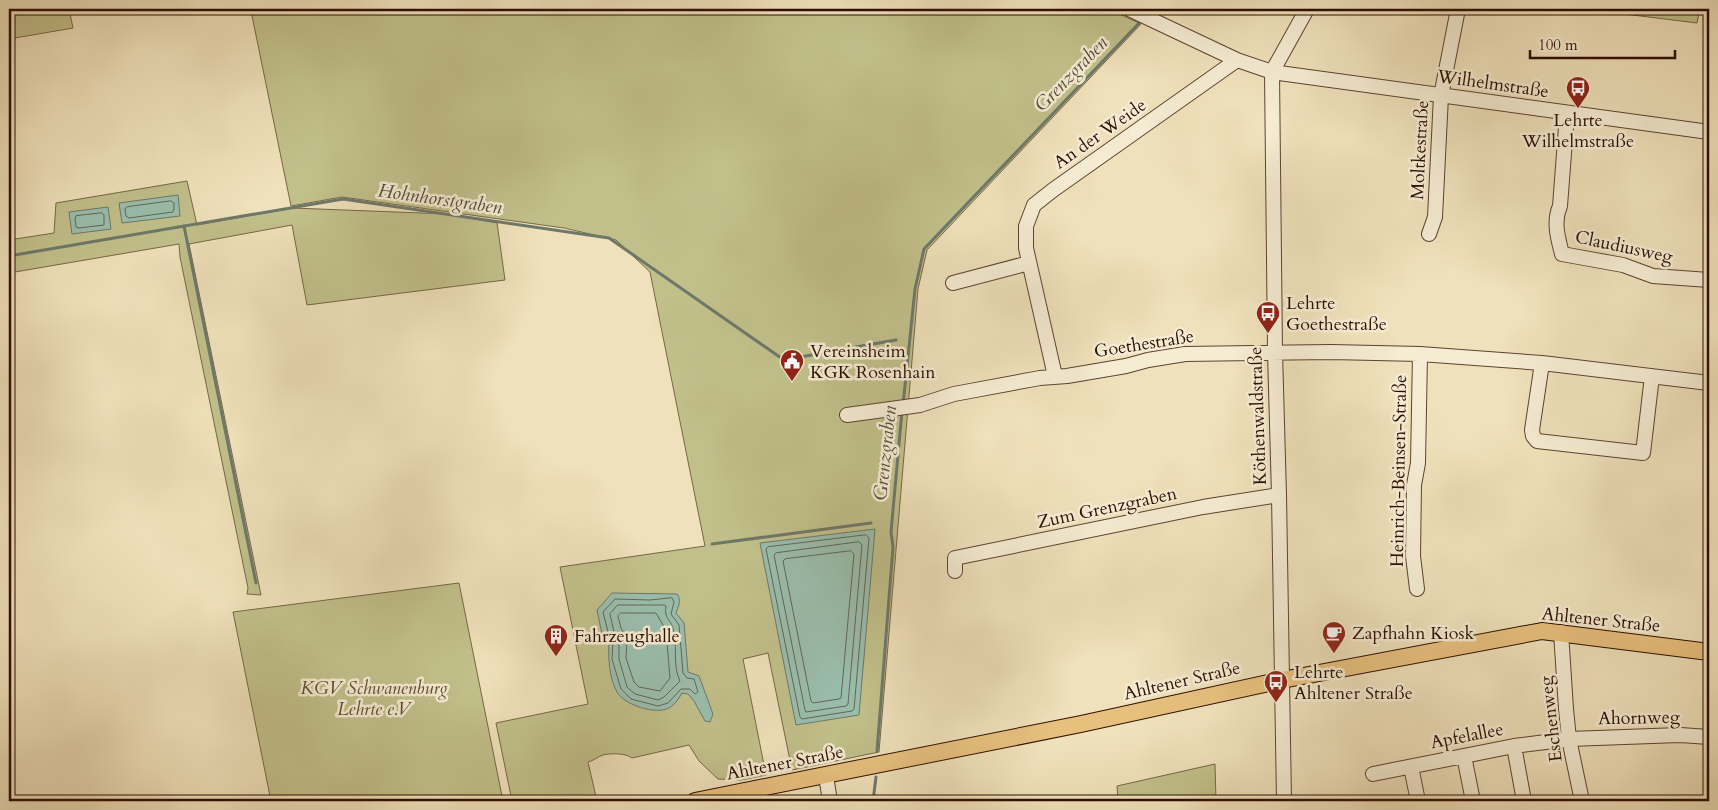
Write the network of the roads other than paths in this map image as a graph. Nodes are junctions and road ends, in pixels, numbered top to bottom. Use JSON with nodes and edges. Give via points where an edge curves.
{"nodes":[{"id":1,"x":1307,"y":9,"type":"edge"},
{"id":2,"x":1458,"y":9,"type":"edge"},
{"id":3,"x":1139,"y":14,"type":"edge"},
{"id":4,"x":1237,"y":60,"type":"junction"},
{"id":5,"x":1272,"y":72,"type":"junction"},
{"id":6,"x":1441,"y":96,"type":"junction"},
{"id":7,"x":1567,"y":114,"type":"junction"},
{"id":8,"x":1709,"y":132,"type":"edge"},
{"id":9,"x":1429,"y":234,"type":"dead end"},
{"id":10,"x":1029,"y":263,"type":"junction"},
{"id":11,"x":1709,"y":280,"type":"edge"},
{"id":12,"x":953,"y":283,"type":"dead end"},
{"id":13,"x":1275,"y":352,"type":"junction"},
{"id":14,"x":1420,"y":354,"type":"junction"},
{"id":15,"x":1542,"y":363,"type":"junction"},
{"id":16,"x":1055,"y":376,"type":"junction"},
{"id":17,"x":1652,"y":376,"type":"junction"},
{"id":18,"x":1709,"y":383,"type":"edge"},
{"id":19,"x":846,"y":416,"type":"dead end"},
{"id":20,"x":1279,"y":495,"type":"junction"},
{"id":21,"x":955,"y":571,"type":"dead end"},
{"id":22,"x":1417,"y":589,"type":"dead end"},
{"id":23,"x":1561,"y":632,"type":"junction"},
{"id":24,"x":1709,"y":652,"type":"edge"},
{"id":25,"x":1282,"y":680,"type":"junction"},
{"id":26,"x":1709,"y":737,"type":"edge"},
{"id":27,"x":1569,"y":739,"type":"junction"},
{"id":28,"x":1514,"y":746,"type":"junction"},
{"id":29,"x":1464,"y":756,"type":"junction"},
{"id":30,"x":1411,"y":766,"type":"junction"},
{"id":31,"x":1373,"y":774,"type":"dead end"},
{"id":32,"x":826,"y":776,"type":"junction"},
{"id":33,"x":695,"y":801,"type":"edge"},
{"id":34,"x":830,"y":801,"type":"edge"},
{"id":35,"x":1284,"y":801,"type":"edge"},
{"id":36,"x":1418,"y":801,"type":"edge"},
{"id":37,"x":1473,"y":801,"type":"edge"},
{"id":38,"x":1524,"y":801,"type":"edge"},
{"id":39,"x":1582,"y":801,"type":"edge"}],
"edges":[{"from":1,"to":5,"type":"street","name":"Köthenwaldstraße"},
{"from":2,"to":6,"type":"street","name":"Moltkestraße"},
{"from":3,"to":4,"type":"street","name":"Wilhelmstraße"},
{"from":4,"to":5,"type":"street","name":"Wilhelmstraße"},
{"from":4,"to":10,"type":"street","name":"An der Weide","via":[[1034,205],[1026,226]]},
{"from":5,"to":6,"type":"street","name":"Wilhelmstraße"},
{"from":5,"to":13,"type":"street","name":"Köthenwaldstraße"},
{"from":6,"to":7,"type":"street","name":"Wilhelmstraße"},
{"from":6,"to":9,"type":"street","name":"Moltkestraße","via":[[1435,217]]},
{"from":7,"to":8,"type":"street","name":"Wilhelmstraße"},
{"from":7,"to":11,"type":"street","name":"Claudiusweg","via":[[1560,206],[1556,213],[1562,254],[1623,265],[1653,276]]},
{"from":10,"to":12,"type":"street"},
{"from":10,"to":16,"type":"street","name":"An der Weide"},
{"from":13,"to":14,"type":"street","name":"Goethestraße"},
{"from":13,"to":16,"type":"street","name":"Goethestraße","via":[[1185,354]]},
{"from":13,"to":20,"type":"street","name":"Köthenwaldstraße"},
{"from":14,"to":15,"type":"street","name":"Goethestraße"},
{"from":14,"to":22,"type":"street","name":"Heinrich-Beinsen-Straße","via":[[1413,556]]},
{"from":15,"to":17,"type":"street","name":"Goethestraße"},
{"from":15,"to":17,"type":"street","via":[[1532,430],[1537,440],[1643,453]]},
{"from":16,"to":19,"type":"street","name":"Goethestraße"},
{"from":17,"to":18,"type":"street","name":"Goethestraße"},
{"from":20,"to":21,"type":"street","name":"Zum Grenzgraben","via":[[1203,507],[955,558]]},
{"from":20,"to":25,"type":"street","name":"Köthenwaldstraße"},
{"from":23,"to":24,"type":"main road","name":"Ahltener Straße"},
{"from":23,"to":25,"type":"main road","name":"Ahltener Straße","via":[[1524,634]]},
{"from":23,"to":27,"type":"street","name":"Eschenweg"},
{"from":25,"to":32,"type":"main road","name":"Ahltener Straße"},
{"from":25,"to":35,"type":"street","name":"Köthenwaldstraße"},
{"from":26,"to":27,"type":"street","name":"Ahornweg"},
{"from":27,"to":28,"type":"street","name":"Apfelallee"},
{"from":27,"to":39,"type":"street","name":"Eschenweg"},
{"from":28,"to":29,"type":"street","name":"Apfelallee"},
{"from":28,"to":38,"type":"street"},
{"from":29,"to":30,"type":"street","name":"Apfelallee"},
{"from":29,"to":37,"type":"street"},
{"from":30,"to":31,"type":"street","name":"Apfelallee"},
{"from":30,"to":36,"type":"street"},
{"from":32,"to":33,"type":"main road","name":"Ahltener Straße"},
{"from":32,"to":34,"type":"street"}]}
